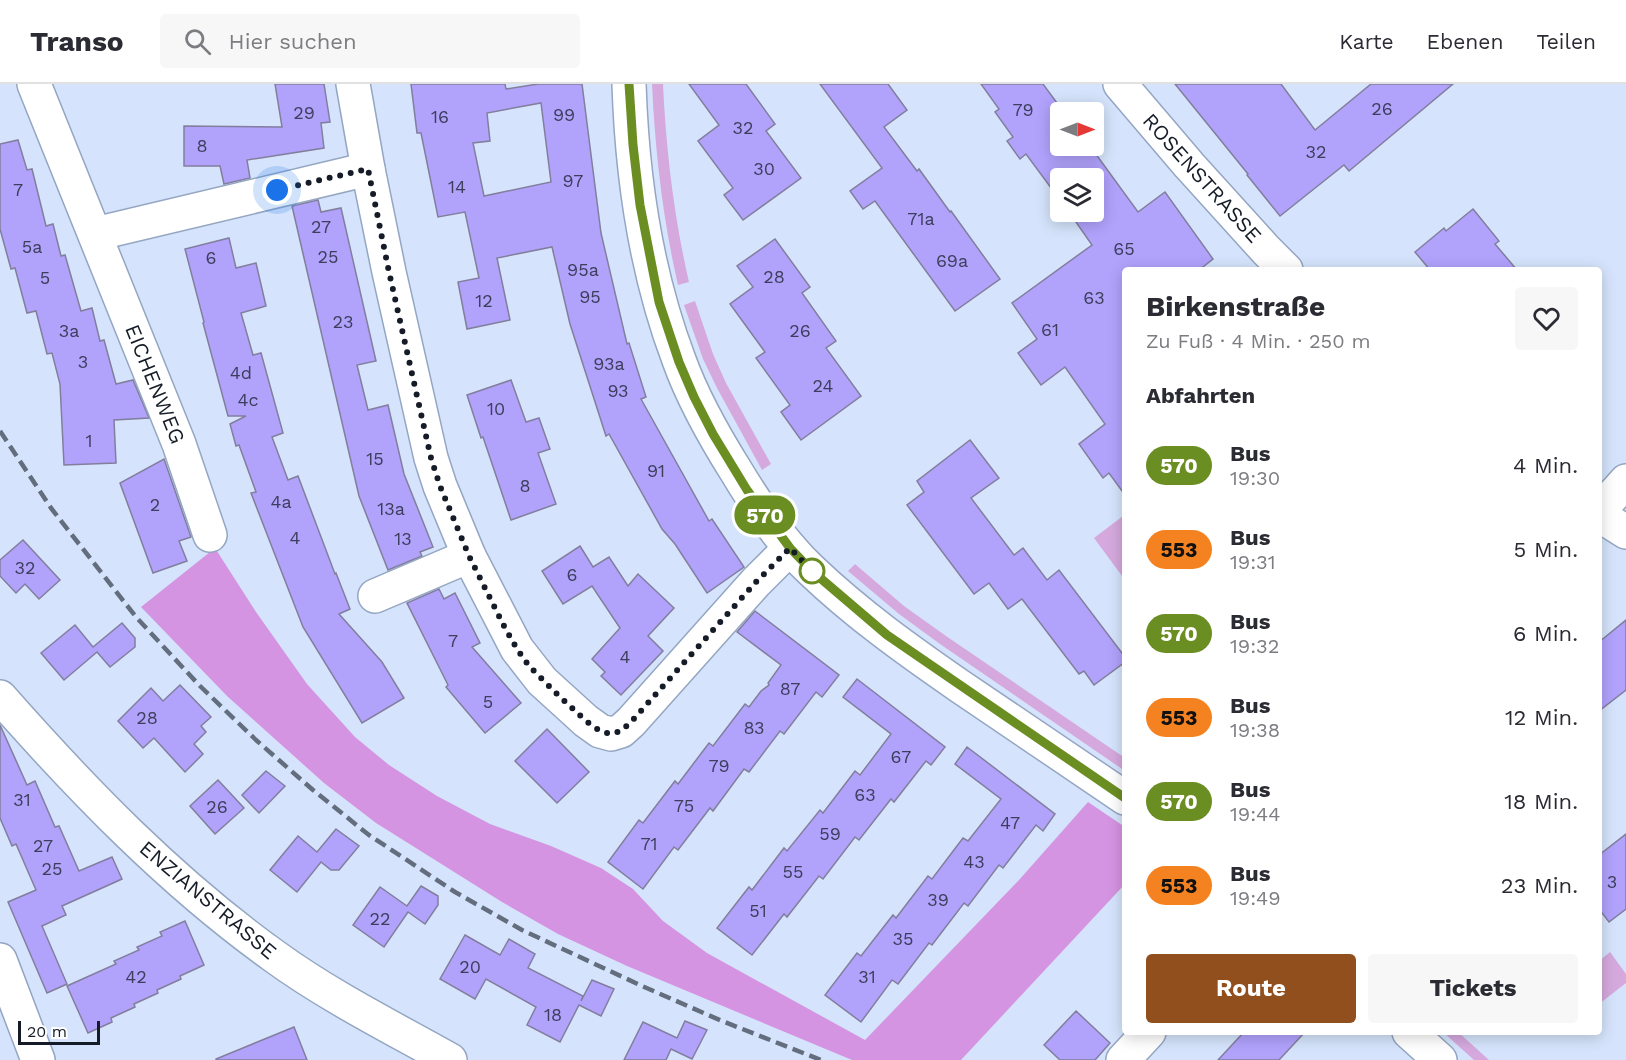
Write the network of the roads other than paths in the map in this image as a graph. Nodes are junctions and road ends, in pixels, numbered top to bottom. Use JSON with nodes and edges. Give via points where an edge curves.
{"nodes":[{"id":1,"x":34,"y":84,"type":"edge"},
{"id":2,"x":353,"y":84,"type":"edge"},
{"id":3,"x":629,"y":84,"type":"edge"},
{"id":4,"x":1120,"y":84,"type":"edge"},
{"id":5,"x":368,"y":169,"type":"junction"},
{"id":6,"x":95,"y":234,"type":"junction"},
{"id":7,"x":1283,"y":267,"type":"edge"},
{"id":8,"x":1626,"y":481,"type":"edge"},
{"id":9,"x":1602,"y":509,"type":"edge"},
{"id":10,"x":1602,"y":515,"type":"edge"},
{"id":11,"x":1626,"y":532,"type":"edge"},
{"id":12,"x":210,"y":535,"type":"dead end"},
{"id":13,"x":790,"y":548,"type":"junction"},
{"id":14,"x":469,"y":556,"type":"junction"},
{"id":15,"x":375,"y":596,"type":"dead end"},
{"id":16,"x":0,"y":697,"type":"edge"},
{"id":17,"x":1122,"y":796,"type":"edge"},
{"id":18,"x":0,"y":960,"type":"edge"},
{"id":19,"x":1146,"y":1035,"type":"edge"},
{"id":20,"x":1412,"y":1035,"type":"edge"},
{"id":21,"x":1435,"y":1058,"type":"edge"},
{"id":22,"x":39,"y":1060,"type":"edge"},
{"id":23,"x":450,"y":1060,"type":"edge"},
{"id":24,"x":1123,"y":1060,"type":"edge"}],
"edges":[{"from":1,"to":6,"type":"street","name":"EICHENWEG"},
{"from":2,"to":5,"type":"street"},
{"from":3,"to":13,"type":"street","via":[[640,205],[650,263],[679,362],[731,464]]},
{"from":4,"to":7,"type":"street","name":"ROSENSTRASSE"},
{"from":5,"to":6,"type":"street"},
{"from":5,"to":14,"type":"street","via":[[431,458]]},
{"from":6,"to":12,"type":"street","name":"EICHENWEG","via":[[179,444]]},
{"from":8,"to":9,"type":"street"},
{"from":10,"to":11,"type":"street"},
{"from":13,"to":14,"type":"street","via":[[631,722],[611,734],[586,721],[529,666]]},
{"from":13,"to":17,"type":"street","via":[[887,635]]},
{"from":14,"to":15,"type":"street"},
{"from":16,"to":23,"type":"street","name":"ENZIANSTRASSE","via":[[105,810],[218,914],[327,990]]},
{"from":18,"to":22,"type":"street"},
{"from":19,"to":24,"type":"street"},
{"from":20,"to":21,"type":"street"}]}
